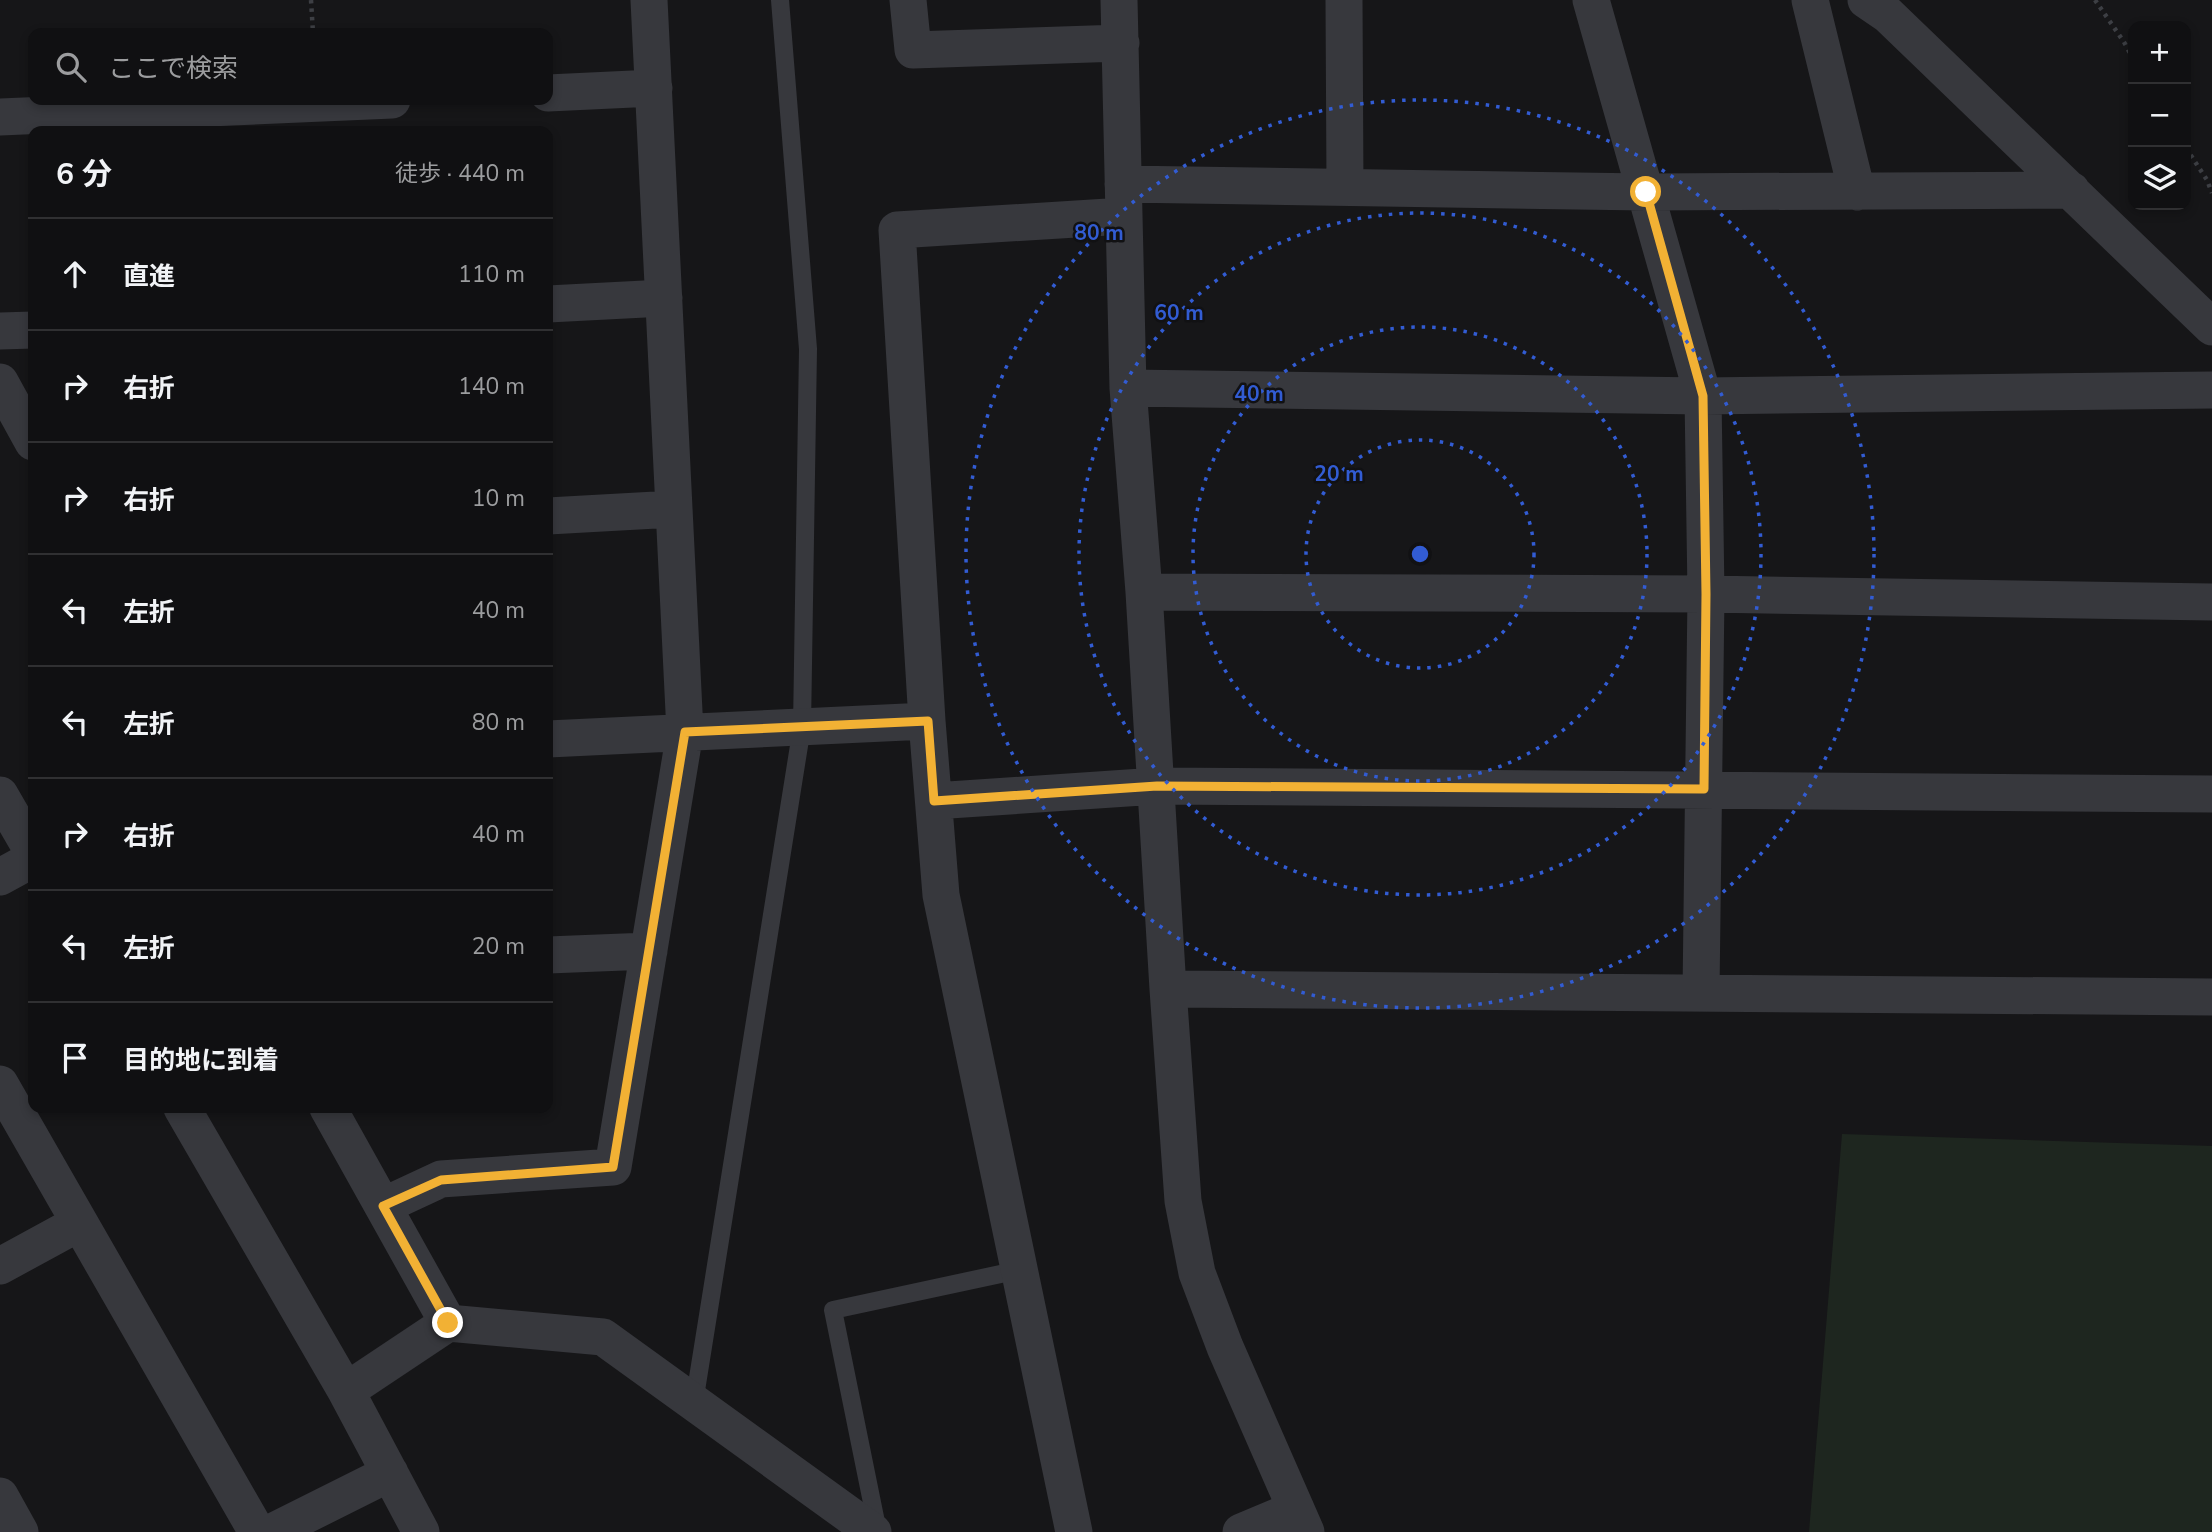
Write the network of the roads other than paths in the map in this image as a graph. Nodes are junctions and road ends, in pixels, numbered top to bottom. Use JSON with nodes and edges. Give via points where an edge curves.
{"nodes":[{"id":1,"x":649,"y":0,"type":"edge"},
{"id":2,"x":780,"y":0,"type":"edge"},
{"id":3,"x":908,"y":0,"type":"edge"},
{"id":4,"x":1119,"y":0,"type":"edge"},
{"id":5,"x":1343,"y":0,"type":"edge"},
{"id":6,"x":1591,"y":0,"type":"edge"},
{"id":7,"x":1810,"y":0,"type":"edge"},
{"id":8,"x":1866,"y":0,"type":"edge"},
{"id":9,"x":1121,"y":43,"type":"junction"},
{"id":10,"x":654,"y":88,"type":"junction"},
{"id":11,"x":553,"y":93,"type":"edge"},
{"id":12,"x":277,"y":105,"type":"edge"},
{"id":13,"x":0,"y":117,"type":"edge"},
{"id":14,"x":1345,"y":187,"type":"junction"},
{"id":15,"x":2071,"y":190,"type":"junction"},
{"id":16,"x":1646,"y":192,"type":"junction"},
{"id":17,"x":1857,"y":192,"type":"junction"},
{"id":18,"x":1124,"y":200,"type":"junction"},
{"id":19,"x":664,"y":298,"type":"junction"},
{"id":20,"x":553,"y":304,"type":"edge"},
{"id":21,"x":2212,"y":327,"type":"edge"},
{"id":22,"x":28,"y":330,"type":"edge"},
{"id":23,"x":0,"y":331,"type":"edge"},
{"id":24,"x":0,"y":382,"type":"edge"},
{"id":25,"x":1128,"y":388,"type":"junction"},
{"id":26,"x":2212,"y":390,"type":"edge"},
{"id":27,"x":1703,"y":396,"type":"junction"},
{"id":28,"x":28,"y":433,"type":"edge"},
{"id":29,"x":674,"y":509,"type":"junction"},
{"id":30,"x":553,"y":516,"type":"edge"},
{"id":31,"x":1144,"y":592,"type":"junction"},
{"id":32,"x":1706,"y":594,"type":"junction"},
{"id":33,"x":2212,"y":602,"type":"edge"},
{"id":34,"x":928,"y":721,"type":"junction"},
{"id":35,"x":802,"y":727,"type":"junction"},
{"id":36,"x":685,"y":732,"type":"junction"},
{"id":37,"x":553,"y":739,"type":"edge"},
{"id":38,"x":1157,"y":786,"type":"junction"},
{"id":39,"x":1704,"y":789,"type":"junction"},
{"id":40,"x":2212,"y":794,"type":"edge"},
{"id":41,"x":0,"y":795,"type":"edge"},
{"id":42,"x":934,"y":801,"type":"junction"},
{"id":43,"x":28,"y":843,"type":"edge"},
{"id":44,"x":28,"y":862,"type":"edge"},
{"id":45,"x":0,"y":877,"type":"edge"},
{"id":46,"x":649,"y":951,"type":"junction"},
{"id":47,"x":553,"y":955,"type":"edge"},
{"id":48,"x":1168,"y":989,"type":"junction"},
{"id":49,"x":1701,"y":993,"type":"junction"},
{"id":50,"x":2212,"y":997,"type":"edge"},
{"id":51,"x":0,"y":1084,"type":"edge"},
{"id":52,"x":185,"y":1113,"type":"edge"},
{"id":53,"x":331,"y":1113,"type":"edge"},
{"id":54,"x":383,"y":1206,"type":"junction"},
{"id":55,"x":79,"y":1223,"type":"junction"},
{"id":56,"x":0,"y":1266,"type":"edge"},
{"id":57,"x":1019,"y":1270,"type":"junction"},
{"id":58,"x":448,"y":1323,"type":"junction"},
{"id":59,"x":346,"y":1391,"type":"junction"},
{"id":60,"x":694,"y":1404,"type":"junction"},
{"id":61,"x":390,"y":1473,"type":"junction"},
{"id":62,"x":0,"y":1496,"type":"edge"},
{"id":63,"x":1301,"y":1521,"type":"edge"},
{"id":64,"x":20,"y":1532,"type":"edge"},
{"id":65,"x":257,"y":1532,"type":"edge"},
{"id":66,"x":272,"y":1532,"type":"edge"},
{"id":67,"x":421,"y":1532,"type":"edge"},
{"id":68,"x":875,"y":1532,"type":"edge"},
{"id":69,"x":1074,"y":1532,"type":"edge"},
{"id":70,"x":1241,"y":1532,"type":"edge"}],
"edges":[{"from":1,"to":10,"type":"street"},
{"from":2,"to":35,"type":"lane","via":[[808,349]]},
{"from":3,"to":9,"type":"street","via":[[913,50]]},
{"from":4,"to":9,"type":"street"},
{"from":5,"to":14,"type":"street"},
{"from":6,"to":16,"type":"street"},
{"from":7,"to":17,"type":"street"},
{"from":8,"to":15,"type":"street","via":[[1888,15]]},
{"from":9,"to":18,"type":"street"},
{"from":10,"to":11,"type":"street"},
{"from":10,"to":19,"type":"street"},
{"from":12,"to":13,"type":"street"},
{"from":14,"to":16,"type":"street"},
{"from":14,"to":18,"type":"street"},
{"from":15,"to":17,"type":"street"},
{"from":15,"to":21,"type":"street"},
{"from":16,"to":17,"type":"street"},
{"from":16,"to":27,"type":"street"},
{"from":18,"to":25,"type":"street"},
{"from":18,"to":34,"type":"street","via":[[897,230]]},
{"from":19,"to":20,"type":"street"},
{"from":19,"to":29,"type":"street"},
{"from":22,"to":23,"type":"street"},
{"from":24,"to":28,"type":"street"},
{"from":25,"to":27,"type":"street"},
{"from":25,"to":31,"type":"street"},
{"from":26,"to":27,"type":"street"},
{"from":27,"to":32,"type":"street"},
{"from":29,"to":30,"type":"street"},
{"from":29,"to":36,"type":"street"},
{"from":31,"to":32,"type":"street"},
{"from":31,"to":38,"type":"street"},
{"from":32,"to":33,"type":"street"},
{"from":32,"to":39,"type":"street"},
{"from":34,"to":35,"type":"street"},
{"from":34,"to":42,"type":"street"},
{"from":35,"to":36,"type":"street"},
{"from":35,"to":60,"type":"lane"},
{"from":36,"to":37,"type":"street"},
{"from":36,"to":46,"type":"street"},
{"from":38,"to":39,"type":"street"},
{"from":38,"to":42,"type":"street"},
{"from":38,"to":48,"type":"street"},
{"from":39,"to":40,"type":"street"},
{"from":39,"to":49,"type":"street"},
{"from":41,"to":43,"type":"street"},
{"from":42,"to":57,"type":"street","via":[[941,895]]},
{"from":44,"to":45,"type":"street"},
{"from":46,"to":47,"type":"street"},
{"from":46,"to":54,"type":"street","via":[[613,1167],[441,1180]]},
{"from":48,"to":49,"type":"street"},
{"from":48,"to":63,"type":"street","via":[[1183,1201],[1197,1273]]},
{"from":49,"to":50,"type":"street"},
{"from":51,"to":55,"type":"street"},
{"from":52,"to":59,"type":"street"},
{"from":53,"to":54,"type":"street"},
{"from":54,"to":58,"type":"street"},
{"from":55,"to":56,"type":"street"},
{"from":55,"to":65,"type":"street"},
{"from":57,"to":68,"type":"lane","via":[[833,1310]]},
{"from":57,"to":69,"type":"street"},
{"from":58,"to":59,"type":"street"},
{"from":58,"to":60,"type":"street","via":[[603,1337]]},
{"from":59,"to":61,"type":"street"},
{"from":60,"to":68,"type":"street"},
{"from":61,"to":66,"type":"street"},
{"from":61,"to":67,"type":"street"},
{"from":62,"to":64,"type":"street"},
{"from":63,"to":70,"type":"street"}]}
